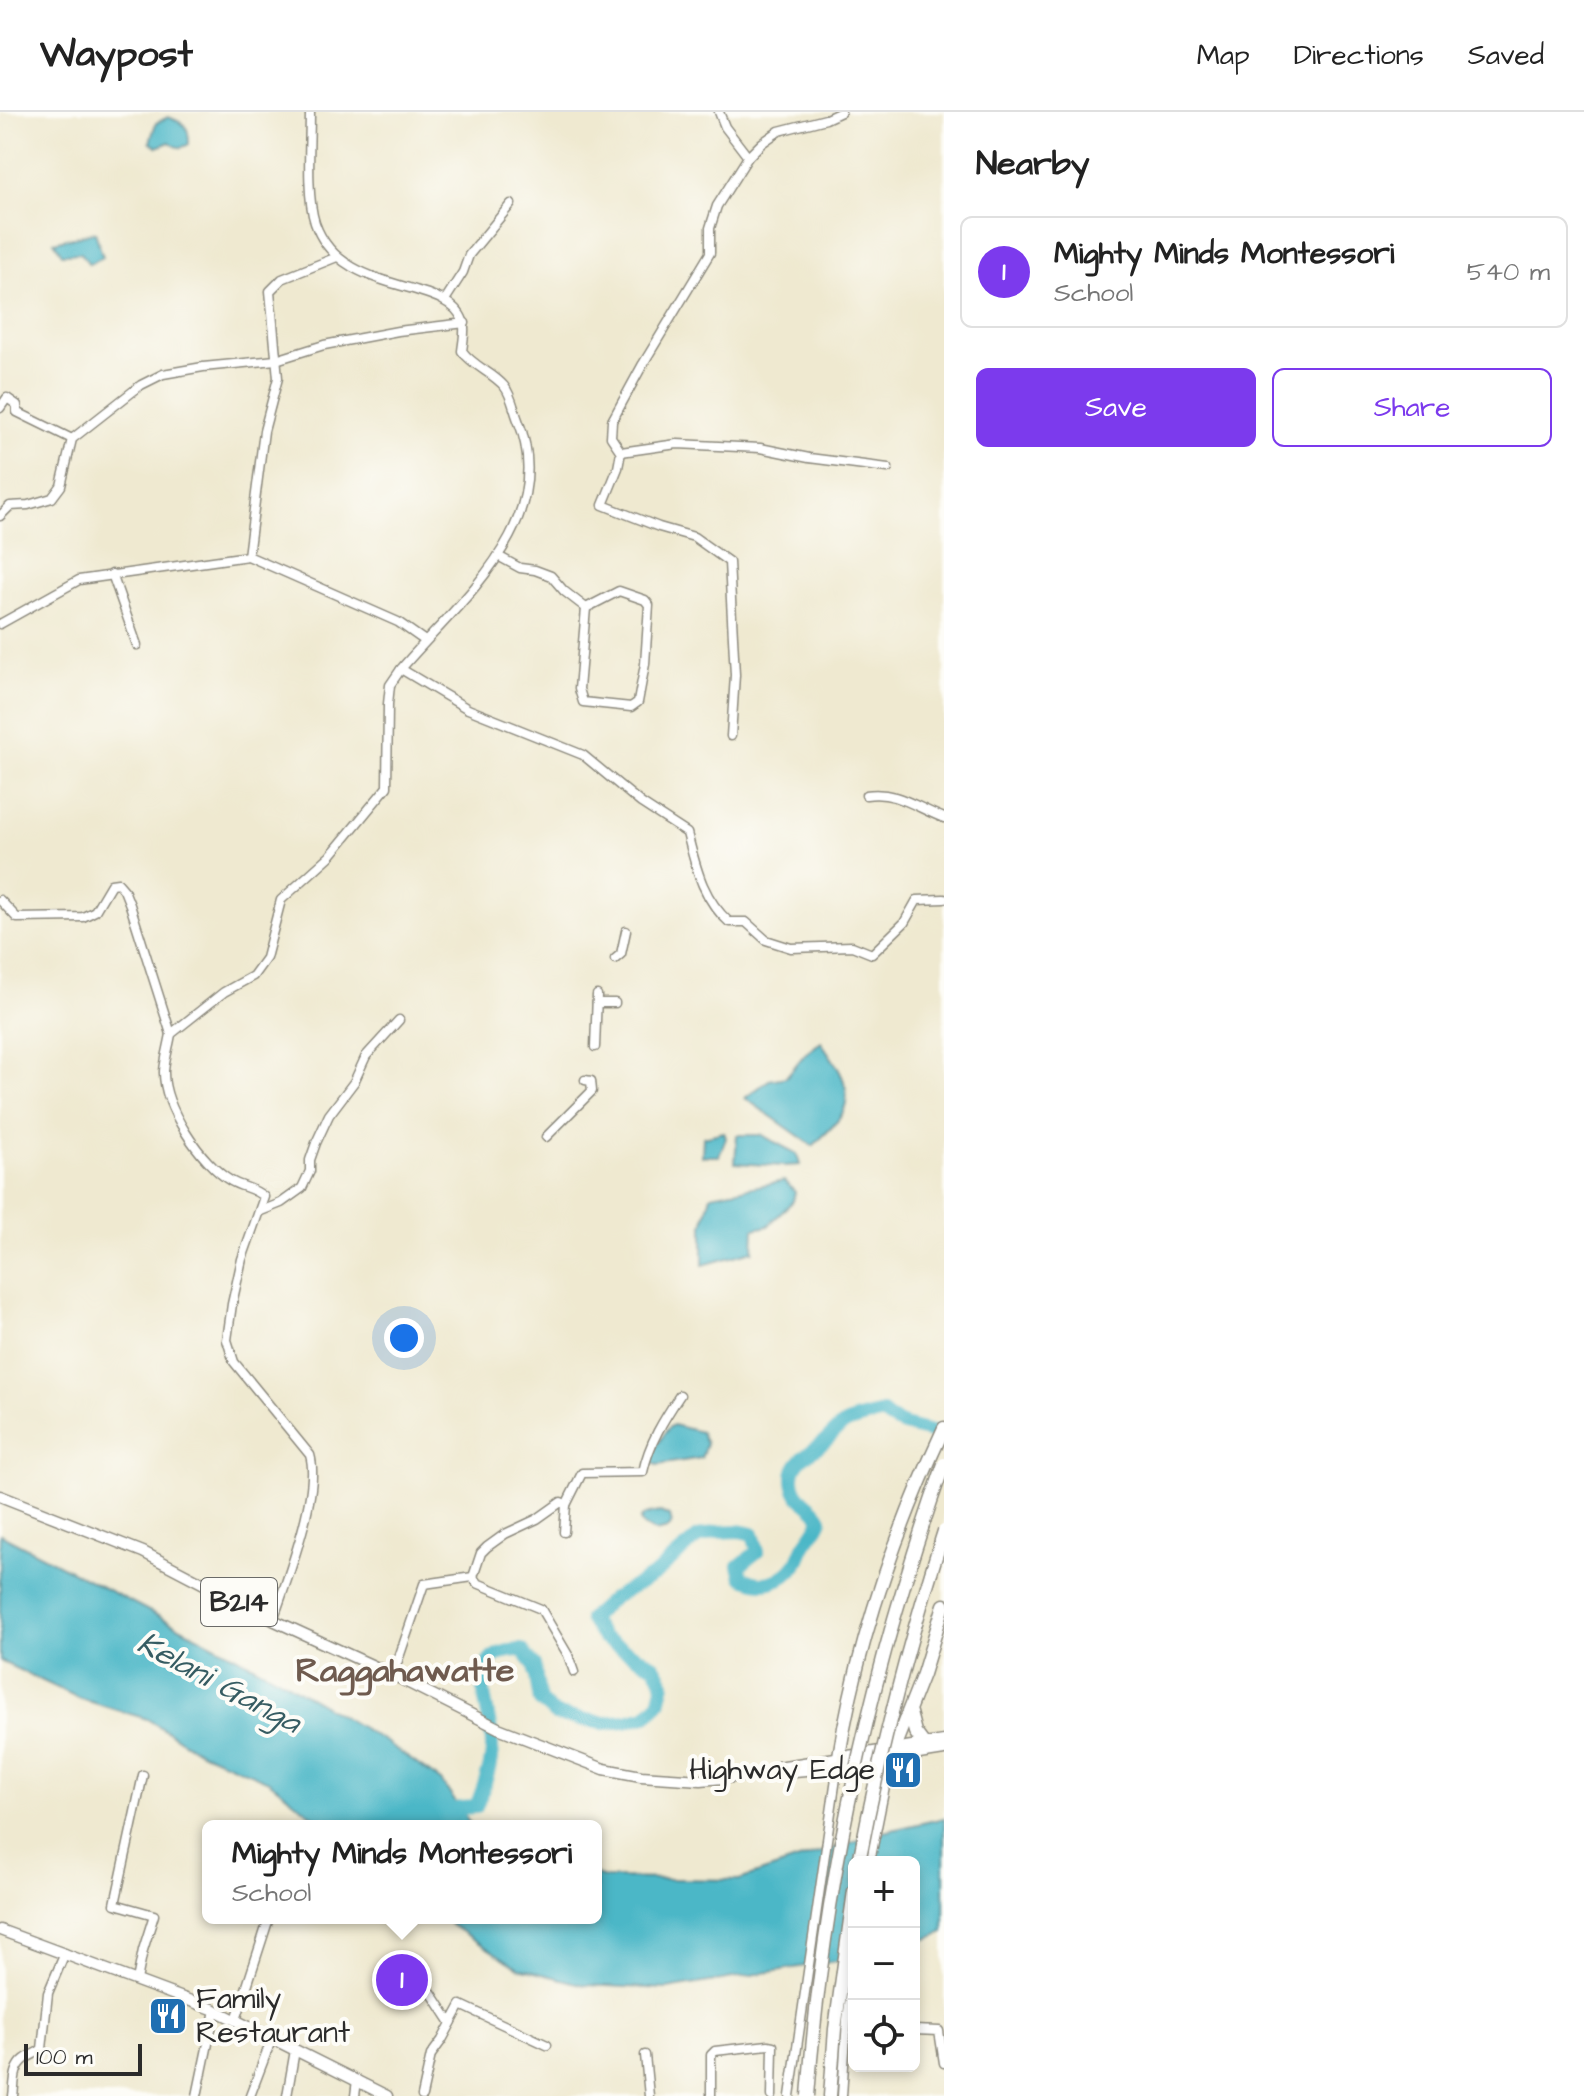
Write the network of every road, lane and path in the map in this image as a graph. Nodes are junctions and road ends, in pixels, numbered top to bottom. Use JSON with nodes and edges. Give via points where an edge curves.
{"nodes":[{"id":1,"x":310,"y":112,"type":"edge"},
{"id":2,"x":719,"y":112,"type":"edge"},
{"id":3,"x":841,"y":112,"type":"edge"},
{"id":4,"x":748,"y":157,"type":"junction"},
{"id":5,"x":511,"y":204,"type":"dead end"},
{"id":6,"x":337,"y":257,"type":"junction"},
{"id":7,"x":445,"y":300,"type":"junction"},
{"id":8,"x":465,"y":323,"type":"junction"},
{"id":9,"x":276,"y":360,"type":"junction"},
{"id":10,"x":0,"y":408,"type":"edge"},
{"id":11,"x":72,"y":439,"type":"junction"},
{"id":12,"x":621,"y":452,"type":"junction"},
{"id":13,"x":888,"y":468,"type":"dead end"},
{"id":14,"x":0,"y":516,"type":"edge"},
{"id":15,"x":248,"y":556,"type":"junction"},
{"id":16,"x":498,"y":556,"type":"junction"},
{"id":17,"x":112,"y":574,"type":"junction"},
{"id":18,"x":586,"y":608,"type":"junction"},
{"id":19,"x":0,"y":624,"type":"edge"},
{"id":20,"x":425,"y":641,"type":"junction"},
{"id":21,"x":137,"y":645,"type":"dead end"},
{"id":22,"x":401,"y":669,"type":"junction"},
{"id":23,"x":731,"y":736,"type":"dead end"},
{"id":24,"x":866,"y":795,"type":"dead end"},
{"id":25,"x":944,"y":818,"type":"edge"},
{"id":26,"x":944,"y":899,"type":"edge"},
{"id":27,"x":0,"y":900,"type":"edge"},
{"id":28,"x":626,"y":931,"type":"dead end"},
{"id":29,"x":615,"y":959,"type":"dead end"},
{"id":30,"x":615,"y":1003,"type":"dead end"},
{"id":31,"x":399,"y":1020,"type":"dead end"},
{"id":32,"x":171,"y":1034,"type":"junction"},
{"id":33,"x":595,"y":1047,"type":"dead end"},
{"id":34,"x":585,"y":1080,"type":"dead end"},
{"id":35,"x":546,"y":1137,"type":"dead end"},
{"id":36,"x":261,"y":1211,"type":"junction"},
{"id":37,"x":680,"y":1395,"type":"dead end"},
{"id":38,"x":944,"y":1428,"type":"edge"},
{"id":39,"x":944,"y":1464,"type":"edge"},
{"id":40,"x":0,"y":1496,"type":"edge"},
{"id":41,"x":566,"y":1505,"type":"junction"},
{"id":42,"x":944,"y":1531,"type":"edge"},
{"id":43,"x":564,"y":1532,"type":"dead end"},
{"id":44,"x":473,"y":1577,"type":"junction"},
{"id":45,"x":944,"y":1605,"type":"edge"},
{"id":46,"x":273,"y":1620,"type":"junction"},
{"id":47,"x":574,"y":1672,"type":"dead end"},
{"id":48,"x":393,"y":1675,"type":"junction"},
{"id":49,"x":910,"y":1710,"type":"junction"},
{"id":50,"x":944,"y":1741,"type":"edge"},
{"id":51,"x":924,"y":1744,"type":"junction"},
{"id":52,"x":944,"y":1750,"type":"edge"},
{"id":53,"x":892,"y":1753,"type":"junction"},
{"id":54,"x":838,"y":1762,"type":"junction"},
{"id":55,"x":143,"y":1775,"type":"dead end"},
{"id":56,"x":860,"y":1856,"type":"edge"},
{"id":57,"x":871,"y":1856,"type":"edge"},
{"id":58,"x":267,"y":1924,"type":"edge"},
{"id":59,"x":849,"y":1928,"type":"edge"},
{"id":60,"x":0,"y":1930,"type":"edge"},
{"id":61,"x":65,"y":1953,"type":"junction"},
{"id":62,"x":412,"y":1963,"type":"dead end"},
{"id":63,"x":137,"y":1980,"type":"junction"},
{"id":64,"x":849,"y":2000,"type":"edge"},
{"id":65,"x":215,"y":2010,"type":"junction"},
{"id":66,"x":236,"y":2020,"type":"junction"},
{"id":67,"x":451,"y":2023,"type":"junction"},
{"id":68,"x":920,"y":2030,"type":"edge"},
{"id":69,"x":272,"y":2038,"type":"junction"},
{"id":70,"x":547,"y":2045,"type":"dead end"},
{"id":71,"x":295,"y":2050,"type":"junction"},
{"id":72,"x":645,"y":2055,"type":"dead end"},
{"id":73,"x":944,"y":2063,"type":"edge"},
{"id":74,"x":357,"y":2080,"type":"junction"},
{"id":75,"x":13,"y":2096,"type":"edge"},
{"id":76,"x":197,"y":2096,"type":"edge"},
{"id":77,"x":250,"y":2096,"type":"edge"},
{"id":78,"x":287,"y":2096,"type":"edge"},
{"id":79,"x":355,"y":2096,"type":"edge"},
{"id":80,"x":387,"y":2096,"type":"edge"},
{"id":81,"x":422,"y":2096,"type":"edge"},
{"id":82,"x":649,"y":2096,"type":"edge"},
{"id":83,"x":711,"y":2096,"type":"edge"},
{"id":84,"x":772,"y":2096,"type":"edge"},
{"id":85,"x":790,"y":2096,"type":"edge"},
{"id":86,"x":808,"y":2096,"type":"edge"},
{"id":87,"x":830,"y":2096,"type":"edge"},
{"id":88,"x":842,"y":2096,"type":"edge"}],
"edges":[{"from":1,"to":6,"type":"street","via":[[315,222]]},
{"from":2,"to":4,"type":"street"},
{"from":3,"to":4,"type":"street","via":[[779,131]]},
{"from":4,"to":12,"type":"street","via":[[717,206],[710,253],[612,421],[611,437]]},
{"from":5,"to":7,"type":"street","via":[[469,255]]},
{"from":6,"to":7,"type":"street","via":[[355,270]]},
{"from":6,"to":9,"type":"street","via":[[273,285]]},
{"from":7,"to":8,"type":"street"},
{"from":8,"to":9,"type":"street","via":[[324,345]]},
{"from":8,"to":16,"type":"street","via":[[462,351],[505,386],[527,448],[527,495]]},
{"from":9,"to":11,"type":"street","via":[[163,374]]},
{"from":9,"to":15,"type":"street","via":[[278,378],[264,431]]},
{"from":10,"to":11,"type":"street","via":[[7,398],[17,405],[17,412]]},
{"from":11,"to":14,"type":"street","via":[[61,486],[52,498],[10,506]]},
{"from":12,"to":13,"type":"street","via":[[677,444],[760,448]]},
{"from":12,"to":23,"type":"street","via":[[603,505],[694,537],[729,562],[735,675]]},
{"from":15,"to":17,"type":"street"},
{"from":15,"to":20,"type":"street","via":[[398,622]]},
{"from":16,"to":18,"type":"street","via":[[551,576]]},
{"from":16,"to":20,"type":"street"},
{"from":17,"to":19,"type":"street","via":[[79,580]]},
{"from":17,"to":21,"type":"street"},
{"from":18,"to":18,"type":"street","via":[[581,699],[631,707],[638,702],[645,664],[647,601],[619,591]]},
{"from":20,"to":22,"type":"street"},
{"from":22,"to":26,"type":"street","via":[[468,709],[583,755],[687,833],[700,885],[718,912],[729,922],[746,922],[766,940],[791,948],[852,946],[872,954],[904,923],[917,900]]},
{"from":22,"to":32,"type":"street","via":[[390,685],[387,787],[330,856],[281,900],[266,958],[253,976]]},
{"from":24,"to":25,"type":"street","via":[[893,796]]},
{"from":27,"to":32,"type":"street","via":[[17,918],[83,917],[95,911],[111,884],[118,883],[130,905]]},
{"from":28,"to":29,"type":"street"},
{"from":30,"to":33,"type":"street","via":[[597,999]]},
{"from":31,"to":36,"type":"street","via":[[366,1056],[329,1115],[302,1188]]},
{"from":32,"to":36,"type":"street","via":[[164,1073],[178,1122],[230,1181],[264,1197]]},
{"from":34,"to":35,"type":"street","via":[[591,1081],[592,1091]]},
{"from":36,"to":46,"type":"street","via":[[242,1259],[227,1340],[234,1362],[313,1464],[298,1548]]},
{"from":37,"to":41,"type":"street","via":[[664,1419],[643,1472],[582,1473]]},
{"from":38,"to":54,"type":"highway","via":[[891,1558]]},
{"from":39,"to":86,"type":"highway","bridge":true,"via":[[901,1596],[855,1772],[825,1938]]},
{"from":40,"to":46,"type":"main road","number":"B214","via":[[143,1552]]},
{"from":41,"to":43,"type":"street"},
{"from":41,"to":44,"type":"street","via":[[558,1503],[487,1547]]},
{"from":42,"to":56,"type":"highway","bridge":true,"via":[[887,1729]]},
{"from":44,"to":47,"type":"street","via":[[541,1609]]},
{"from":44,"to":48,"type":"street","via":[[424,1584]]},
{"from":45,"to":49,"type":"highway"},
{"from":46,"to":48,"type":"main road","number":"B214"},
{"from":48,"to":54,"type":"main road","number":"B214","via":[[498,1728],[604,1769],[701,1780]]},
{"from":49,"to":51,"type":"highway"},
{"from":49,"to":53,"type":"highway"},
{"from":50,"to":51,"type":"main road","number":"B214"},
{"from":51,"to":53,"type":"main road","number":"B214"},
{"from":52,"to":53,"type":"main road","number":"B214"},
{"from":53,"to":54,"type":"main road","number":"B214"},
{"from":53,"to":57,"type":"street"},
{"from":54,"to":85,"type":"street"},
{"from":55,"to":63,"type":"street","via":[[115,1904],[154,1915]]},
{"from":58,"to":66,"type":"street"},
{"from":59,"to":87,"type":"highway"},
{"from":60,"to":61,"type":"main road"},
{"from":61,"to":63,"type":"main road"},
{"from":61,"to":75,"type":"street","via":[[48,1993],[42,2049],[19,2065]]},
{"from":62,"to":67,"type":"street"},
{"from":63,"to":65,"type":"main road"},
{"from":64,"to":88,"type":"street"},
{"from":65,"to":66,"type":"main road"},
{"from":65,"to":76,"type":"street"},
{"from":66,"to":69,"type":"main road"},
{"from":67,"to":70,"type":"street","via":[[461,2005]]},
{"from":67,"to":81,"type":"street","via":[[431,2055]]},
{"from":68,"to":73,"type":"street","via":[[939,2031]]},
{"from":69,"to":71,"type":"main road"},
{"from":69,"to":77,"type":"street"},
{"from":71,"to":74,"type":"main road"},
{"from":71,"to":78,"type":"street"},
{"from":72,"to":82,"type":"street"},
{"from":74,"to":79,"type":"street"},
{"from":74,"to":80,"type":"main road"},
{"from":83,"to":84,"type":"street","via":[[715,2051],[768,2045],[773,2046],[774,2057]]}]}
